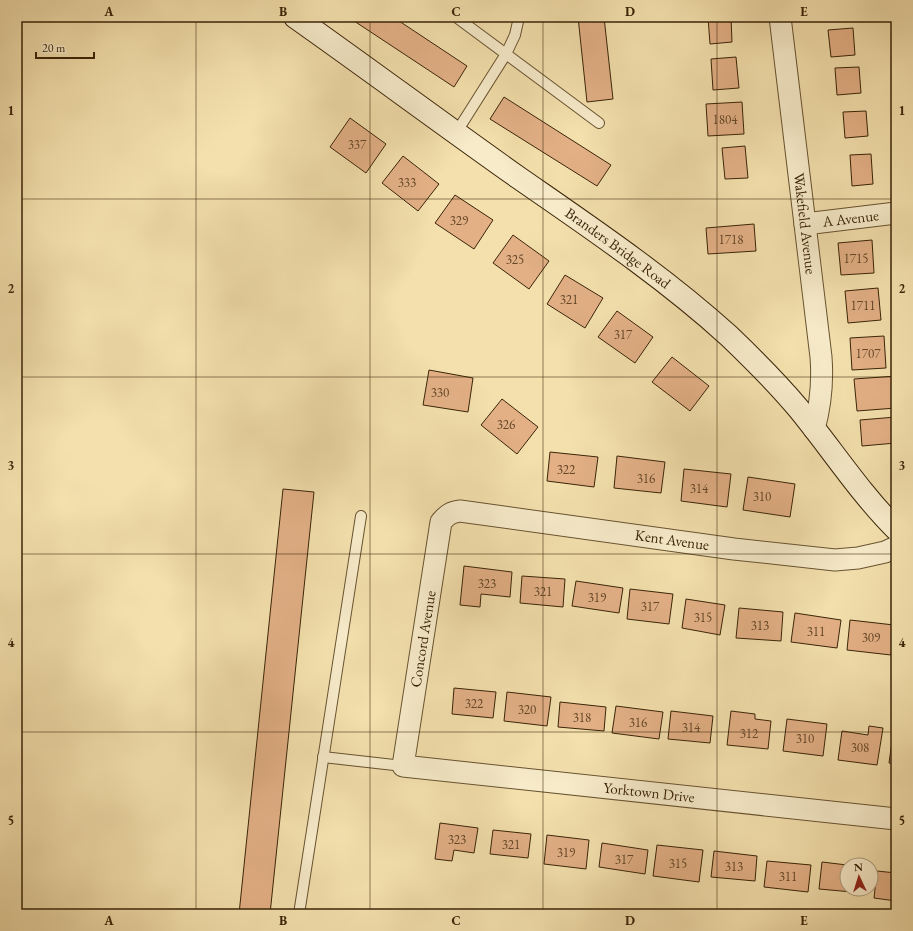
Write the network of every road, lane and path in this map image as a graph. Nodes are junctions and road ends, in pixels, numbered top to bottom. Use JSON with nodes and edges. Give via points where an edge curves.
{"nodes":[{"id":1,"x":295,"y":17,"type":"edge"},
{"id":2,"x":456,"y":17,"type":"edge"},
{"id":3,"x":519,"y":17,"type":"edge"},
{"id":4,"x":780,"y":17,"type":"edge"},
{"id":5,"x":506,"y":54,"type":"junction"},
{"id":6,"x":599,"y":124,"type":"dead end"},
{"id":7,"x":456,"y":133,"type":"junction"},
{"id":8,"x":896,"y":213,"type":"edge"},
{"id":9,"x":805,"y":224,"type":"junction"},
{"id":10,"x":814,"y":429,"type":"junction"},
{"id":11,"x":447,"y":514,"type":"joint"},
{"id":12,"x":361,"y":516,"type":"dead end"},
{"id":13,"x":896,"y":529,"type":"edge"},
{"id":14,"x":896,"y":547,"type":"edge"},
{"id":15,"x":323,"y":757,"type":"junction"},
{"id":16,"x":403,"y":766,"type":"junction"},
{"id":17,"x":896,"y":819,"type":"edge"},
{"id":18,"x":299,"y":914,"type":"edge"}],
"edges":[{"from":1,"to":7,"type":"street","name":"Branders Bridge Road"},
{"from":2,"to":5,"type":"lane"},
{"from":3,"to":5,"type":"lane","via":[[515,35]]},
{"from":4,"to":9,"type":"street","name":"Wakefield Avenue"},
{"from":5,"to":6,"type":"lane"},
{"from":5,"to":7,"type":"lane"},
{"from":7,"to":10,"type":"street","name":"Branders Bridge Road","via":[[639,262],[692,304],[757,363]]},
{"from":8,"to":9,"type":"street","name":"A Avenue"},
{"from":9,"to":10,"type":"street","name":"Wakefield Avenue","via":[[823,380],[820,408]]},
{"from":10,"to":13,"type":"street","name":"Branders Bridge Road","via":[[876,509]]},
{"from":11,"to":14,"type":"street","name":"Kent Avenue","via":[[460,511],[835,560],[858,558]]},
{"from":11,"to":16,"type":"street","name":"Concord Avenue","via":[[442,522]]},
{"from":12,"to":15,"type":"lane"},
{"from":15,"to":16,"type":"lane"},
{"from":15,"to":18,"type":"lane"},
{"from":16,"to":17,"type":"street","name":"Yorktown Drive"}]}
